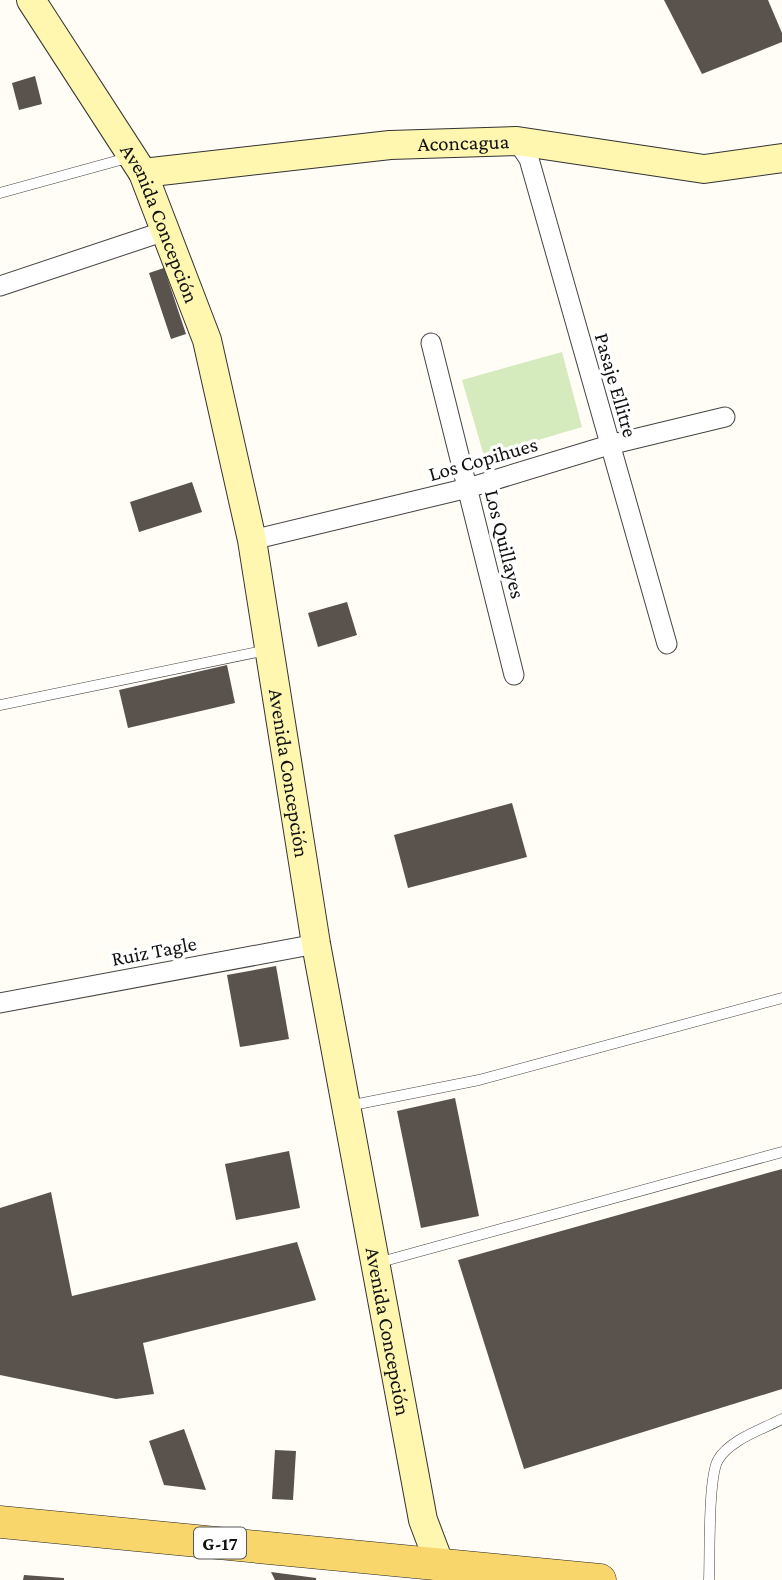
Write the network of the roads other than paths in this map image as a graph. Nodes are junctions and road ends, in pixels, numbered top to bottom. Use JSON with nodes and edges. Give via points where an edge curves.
{"nodes":[{"id":1,"x":31,"y":0,"type":"edge"},
{"id":2,"x":517,"y":141,"type":"junction"},
{"id":3,"x":782,"y":158,"type":"edge"},
{"id":4,"x":138,"y":165,"type":"junction"},
{"id":5,"x":0,"y":193,"type":"edge"},
{"id":6,"x":165,"y":231,"type":"junction"},
{"id":7,"x":0,"y":286,"type":"edge"},
{"id":8,"x":431,"y":342,"type":"dead end"},
{"id":9,"x":724,"y":417,"type":"dead end"},
{"id":10,"x":609,"y":445,"type":"junction"},
{"id":11,"x":468,"y":488,"type":"junction"},
{"id":12,"x":252,"y":540,"type":"junction"},
{"id":13,"x":667,"y":645,"type":"dead end"},
{"id":14,"x":270,"y":649,"type":"junction"},
{"id":15,"x":514,"y":675,"type":"dead end"},
{"id":16,"x":0,"y":705,"type":"edge"},
{"id":17,"x":316,"y":944,"type":"junction"},
{"id":18,"x":782,"y":998,"type":"edge"},
{"id":19,"x":0,"y":1003,"type":"edge"},
{"id":20,"x":346,"y":1106,"type":"junction"},
{"id":21,"x":782,"y":1152,"type":"edge"},
{"id":22,"x":377,"y":1263,"type":"junction"},
{"id":23,"x":782,"y":1419,"type":"edge"},
{"id":24,"x":0,"y":1522,"type":"edge"},
{"id":25,"x":436,"y":1575,"type":"edge"},
{"id":26,"x":600,"y":1580,"type":"edge"},
{"id":27,"x":709,"y":1580,"type":"edge"}],
"edges":[{"from":1,"to":4,"type":"street","name":"Avenida Concepción"},
{"from":2,"to":3,"type":"street","name":"Aconcagua","via":[[704,169]]},
{"from":2,"to":4,"type":"street","name":"Aconcagua","via":[[390,145]]},
{"from":2,"to":10,"type":"street","name":"Pasaje Ellitre","via":[[529,159]]},
{"from":4,"to":5,"type":"lane"},
{"from":4,"to":6,"type":"street","name":"Avenida Concepción"},
{"from":6,"to":7,"type":"street"},
{"from":6,"to":12,"type":"street","name":"Avenida Concepción","via":[[207,340]]},
{"from":8,"to":11,"type":"street","name":"Los Quillayes"},
{"from":9,"to":10,"type":"street","name":"Los Copihues"},
{"from":10,"to":11,"type":"street","name":"Los Copihues"},
{"from":10,"to":13,"type":"street","name":"Pasaje Ellitre"},
{"from":11,"to":12,"type":"street","name":"Los Copihues"},
{"from":11,"to":15,"type":"street","name":"Los Quillayes"},
{"from":12,"to":14,"type":"street","name":"Avenida Concepción"},
{"from":14,"to":16,"type":"lane"},
{"from":14,"to":17,"type":"street","name":"Avenida Concepción"},
{"from":17,"to":19,"type":"street","name":"Ruiz Tagle"},
{"from":17,"to":20,"type":"street","name":"Avenida Concepción"},
{"from":18,"to":20,"type":"lane","via":[[479,1080]]},
{"from":20,"to":22,"type":"street","name":"Avenida Concepción"},
{"from":21,"to":22,"type":"lane"},
{"from":22,"to":25,"type":"street","name":"Avenida Concepción"},
{"from":23,"to":27,"type":"lane","via":[[739,1442],[718,1460]]},
{"from":24,"to":25,"type":"main road","number":"G-17"},
{"from":25,"to":26,"type":"main road","number":"G-17"}]}
